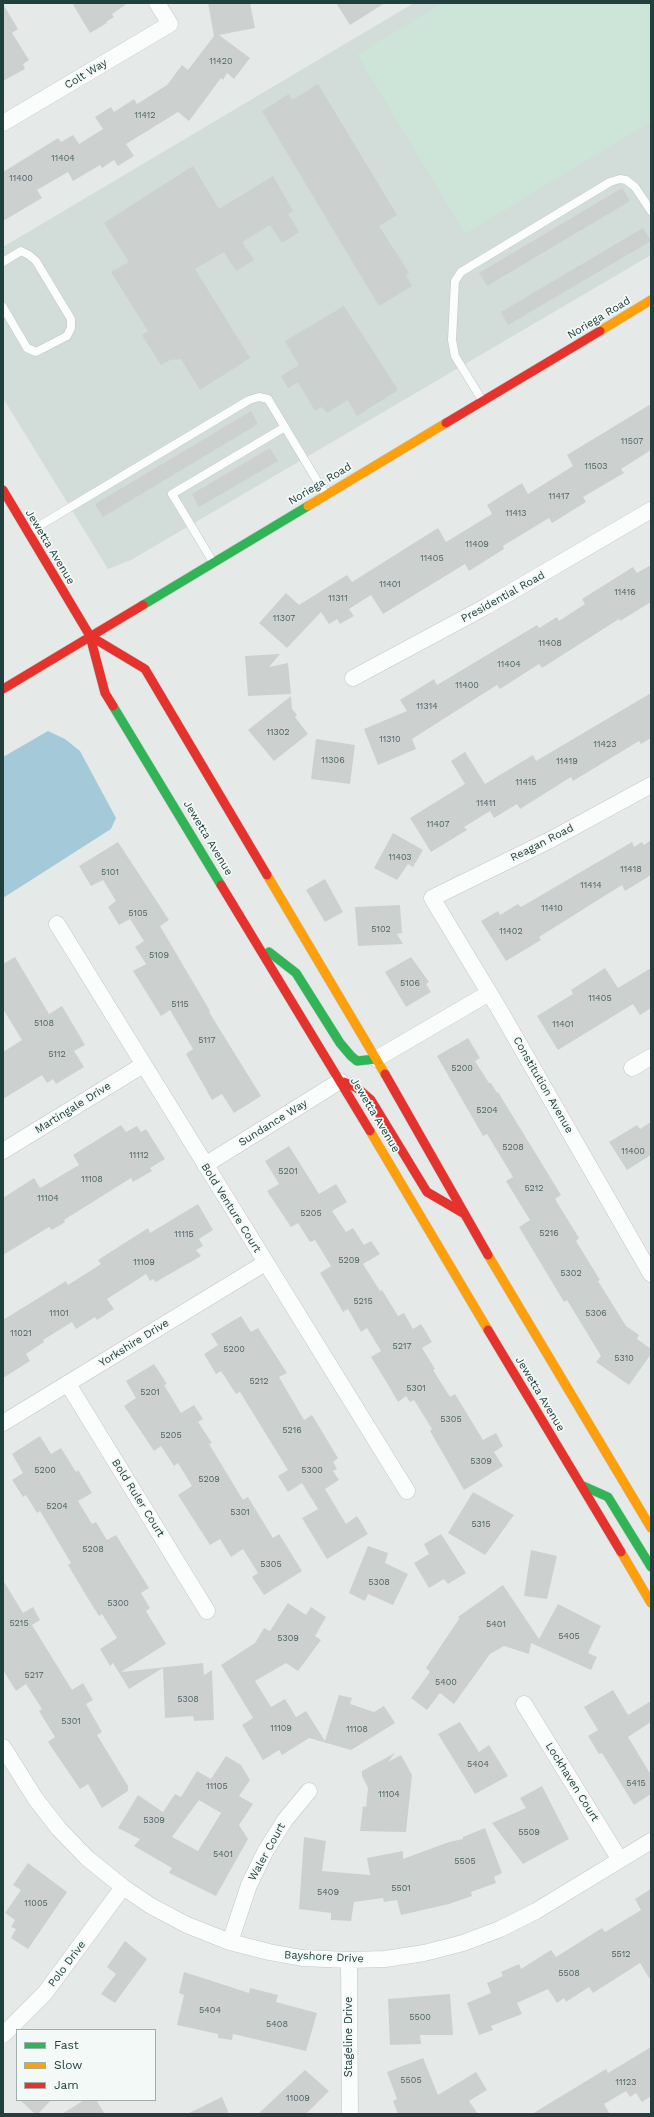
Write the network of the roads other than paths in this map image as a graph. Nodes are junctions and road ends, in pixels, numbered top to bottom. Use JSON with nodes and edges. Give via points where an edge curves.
{"nodes":[{"id":1,"x":157,"y":3,"type":"edge"},
{"id":2,"x":3,"y":123,"type":"edge"},
{"id":3,"x":651,"y":211,"type":"edge"},
{"id":4,"x":3,"y":262,"type":"edge"},
{"id":5,"x":651,"y":300,"type":"edge"},
{"id":6,"x":3,"y":307,"type":"edge"},
{"id":7,"x":483,"y":401,"type":"junction"},
{"id":8,"x":285,"y":427,"type":"junction"},
{"id":9,"x":3,"y":490,"type":"edge"},
{"id":10,"x":325,"y":495,"type":"junction"},
{"id":11,"x":651,"y":510,"type":"edge"},
{"id":12,"x":28,"y":532,"type":"junction"},
{"id":13,"x":213,"y":562,"type":"junction"},
{"id":14,"x":90,"y":636,"type":"junction"},
{"id":15,"x":353,"y":678,"type":"dead end"},
{"id":16,"x":3,"y":689,"type":"edge"},
{"id":17,"x":651,"y":785,"type":"edge"},
{"id":18,"x":432,"y":898,"type":"joint"},
{"id":19,"x":56,"y":924,"type":"dead end"},
{"id":20,"x":258,"y":944,"type":"junction"},
{"id":21,"x":489,"y":993,"type":"junction"},
{"id":22,"x":651,"y":1057,"type":"edge"},
{"id":23,"x":376,"y":1060,"type":"junction"},
{"id":24,"x":143,"y":1065,"type":"junction"},
{"id":25,"x":632,"y":1068,"type":"dead end"},
{"id":26,"x":340,"y":1081,"type":"junction"},
{"id":27,"x":3,"y":1151,"type":"edge"},
{"id":28,"x":205,"y":1165,"type":"junction"},
{"id":29,"x":464,"y":1214,"type":"junction"},
{"id":30,"x":265,"y":1263,"type":"junction"},
{"id":31,"x":651,"y":1274,"type":"edge"},
{"id":32,"x":68,"y":1384,"type":"junction"},
{"id":33,"x":3,"y":1423,"type":"edge"},
{"id":34,"x":581,"y":1485,"type":"junction"},
{"id":35,"x":407,"y":1491,"type":"dead end"},
{"id":36,"x":651,"y":1528,"type":"edge"},
{"id":37,"x":651,"y":1567,"type":"edge"},
{"id":38,"x":651,"y":1603,"type":"edge"},
{"id":39,"x":207,"y":1611,"type":"dead end"},
{"id":40,"x":524,"y":1704,"type":"dead end"},
{"id":41,"x":3,"y":1747,"type":"edge"},
{"id":42,"x":309,"y":1792,"type":"dead end"},
{"id":43,"x":651,"y":1840,"type":"edge"},
{"id":44,"x":620,"y":1860,"type":"junction"},
{"id":45,"x":123,"y":1887,"type":"junction"},
{"id":46,"x":230,"y":1942,"type":"junction"},
{"id":47,"x":349,"y":1960,"type":"junction"},
{"id":48,"x":3,"y":2035,"type":"edge"},
{"id":49,"x":350,"y":2114,"type":"edge"}],
"edges":[{"from":1,"to":2,"type":"street","name":"Colt Way","via":[[170,24]]},
{"from":3,"to":7,"type":"lane","via":[[636,186],[620,179],[610,182],[461,272],[455,281],[452,340],[455,356]]},
{"from":4,"to":6,"type":"lane","via":[[21,252],[32,258],[71,320],[71,328],[67,336],[36,352],[27,348]]},
{"from":5,"to":7,"type":"street","name":"Noriega Road"},
{"from":7,"to":10,"type":"street","name":"Noriega Road"},
{"from":8,"to":10,"type":"lane"},
{"from":8,"to":12,"type":"lane","via":[[268,399],[259,397],[249,400]]},
{"from":8,"to":13,"type":"lane","via":[[172,494]]},
{"from":9,"to":12,"type":"street","name":"Jewetta Avenue"},
{"from":10,"to":13,"type":"street","name":"Noriega Road"},
{"from":11,"to":15,"type":"street","name":"Presidential Road","via":[[494,603]]},
{"from":12,"to":14,"type":"street","name":"Jewetta Avenue"},
{"from":13,"to":14,"type":"street","name":"Noriega Road"},
{"from":14,"to":16,"type":"street","name":"Noriega Road"},
{"from":14,"to":20,"type":"street","name":"Jewetta Avenue","via":[[105,693]]},
{"from":14,"to":23,"type":"street","name":"Jewetta Avenue","via":[[145,669]]},
{"from":17,"to":18,"type":"street","name":"Reagan Road"},
{"from":18,"to":21,"type":"street","name":"Constitution Avenue"},
{"from":19,"to":24,"type":"street","name":"Bold Venture Court"},
{"from":20,"to":23,"type":"street","via":[[296,973],[351,1056],[357,1061]]},
{"from":20,"to":26,"type":"street","name":"Jewetta Avenue"},
{"from":21,"to":23,"type":"street"},
{"from":21,"to":31,"type":"street","name":"Constitution Avenue"},
{"from":22,"to":25,"type":"street"},
{"from":23,"to":29,"type":"street","name":"Jewetta Avenue"},
{"from":24,"to":27,"type":"street","name":"Martingale Drive"},
{"from":24,"to":28,"type":"street","name":"Bold Venture Court"},
{"from":26,"to":28,"type":"street","name":"Sundance Way"},
{"from":26,"to":29,"type":"street","via":[[357,1088],[371,1100],[428,1192]]},
{"from":26,"to":34,"type":"street","name":"Jewetta Avenue"},
{"from":28,"to":30,"type":"street","name":"Bold Venture Court"},
{"from":29,"to":36,"type":"street","name":"Jewetta Avenue"},
{"from":30,"to":32,"type":"street","name":"Yorkshire Drive"},
{"from":30,"to":35,"type":"street","name":"Bold Venture Court"},
{"from":32,"to":33,"type":"street","name":"Yorkshire Drive"},
{"from":32,"to":39,"type":"street","name":"Bold Ruler Court"},
{"from":34,"to":37,"type":"street","via":[[608,1497]]},
{"from":34,"to":38,"type":"street","name":"Jewetta Avenue"},
{"from":40,"to":44,"type":"street","name":"Lockhaven Court"},
{"from":41,"to":45,"type":"street","name":"Bayshore Drive","via":[[35,1798],[59,1829],[87,1858]]},
{"from":42,"to":46,"type":"street","name":"Waler Court","via":[[285,1820],[265,1852],[249,1886]]},
{"from":43,"to":44,"type":"street","name":"Bayshore Drive"},
{"from":44,"to":47,"type":"street","name":"Bayshore Drive","via":[[536,1911],[500,1929],[463,1943],[385,1959]]},
{"from":45,"to":46,"type":"street","name":"Bayshore Drive","via":[[151,1906],[187,1925]]},
{"from":45,"to":48,"type":"street","name":"Polo Drive","via":[[45,1993]]},
{"from":46,"to":47,"type":"street","name":"Bayshore Drive","via":[[302,1958]]},
{"from":47,"to":49,"type":"street","name":"Stageline Drive"}]}
